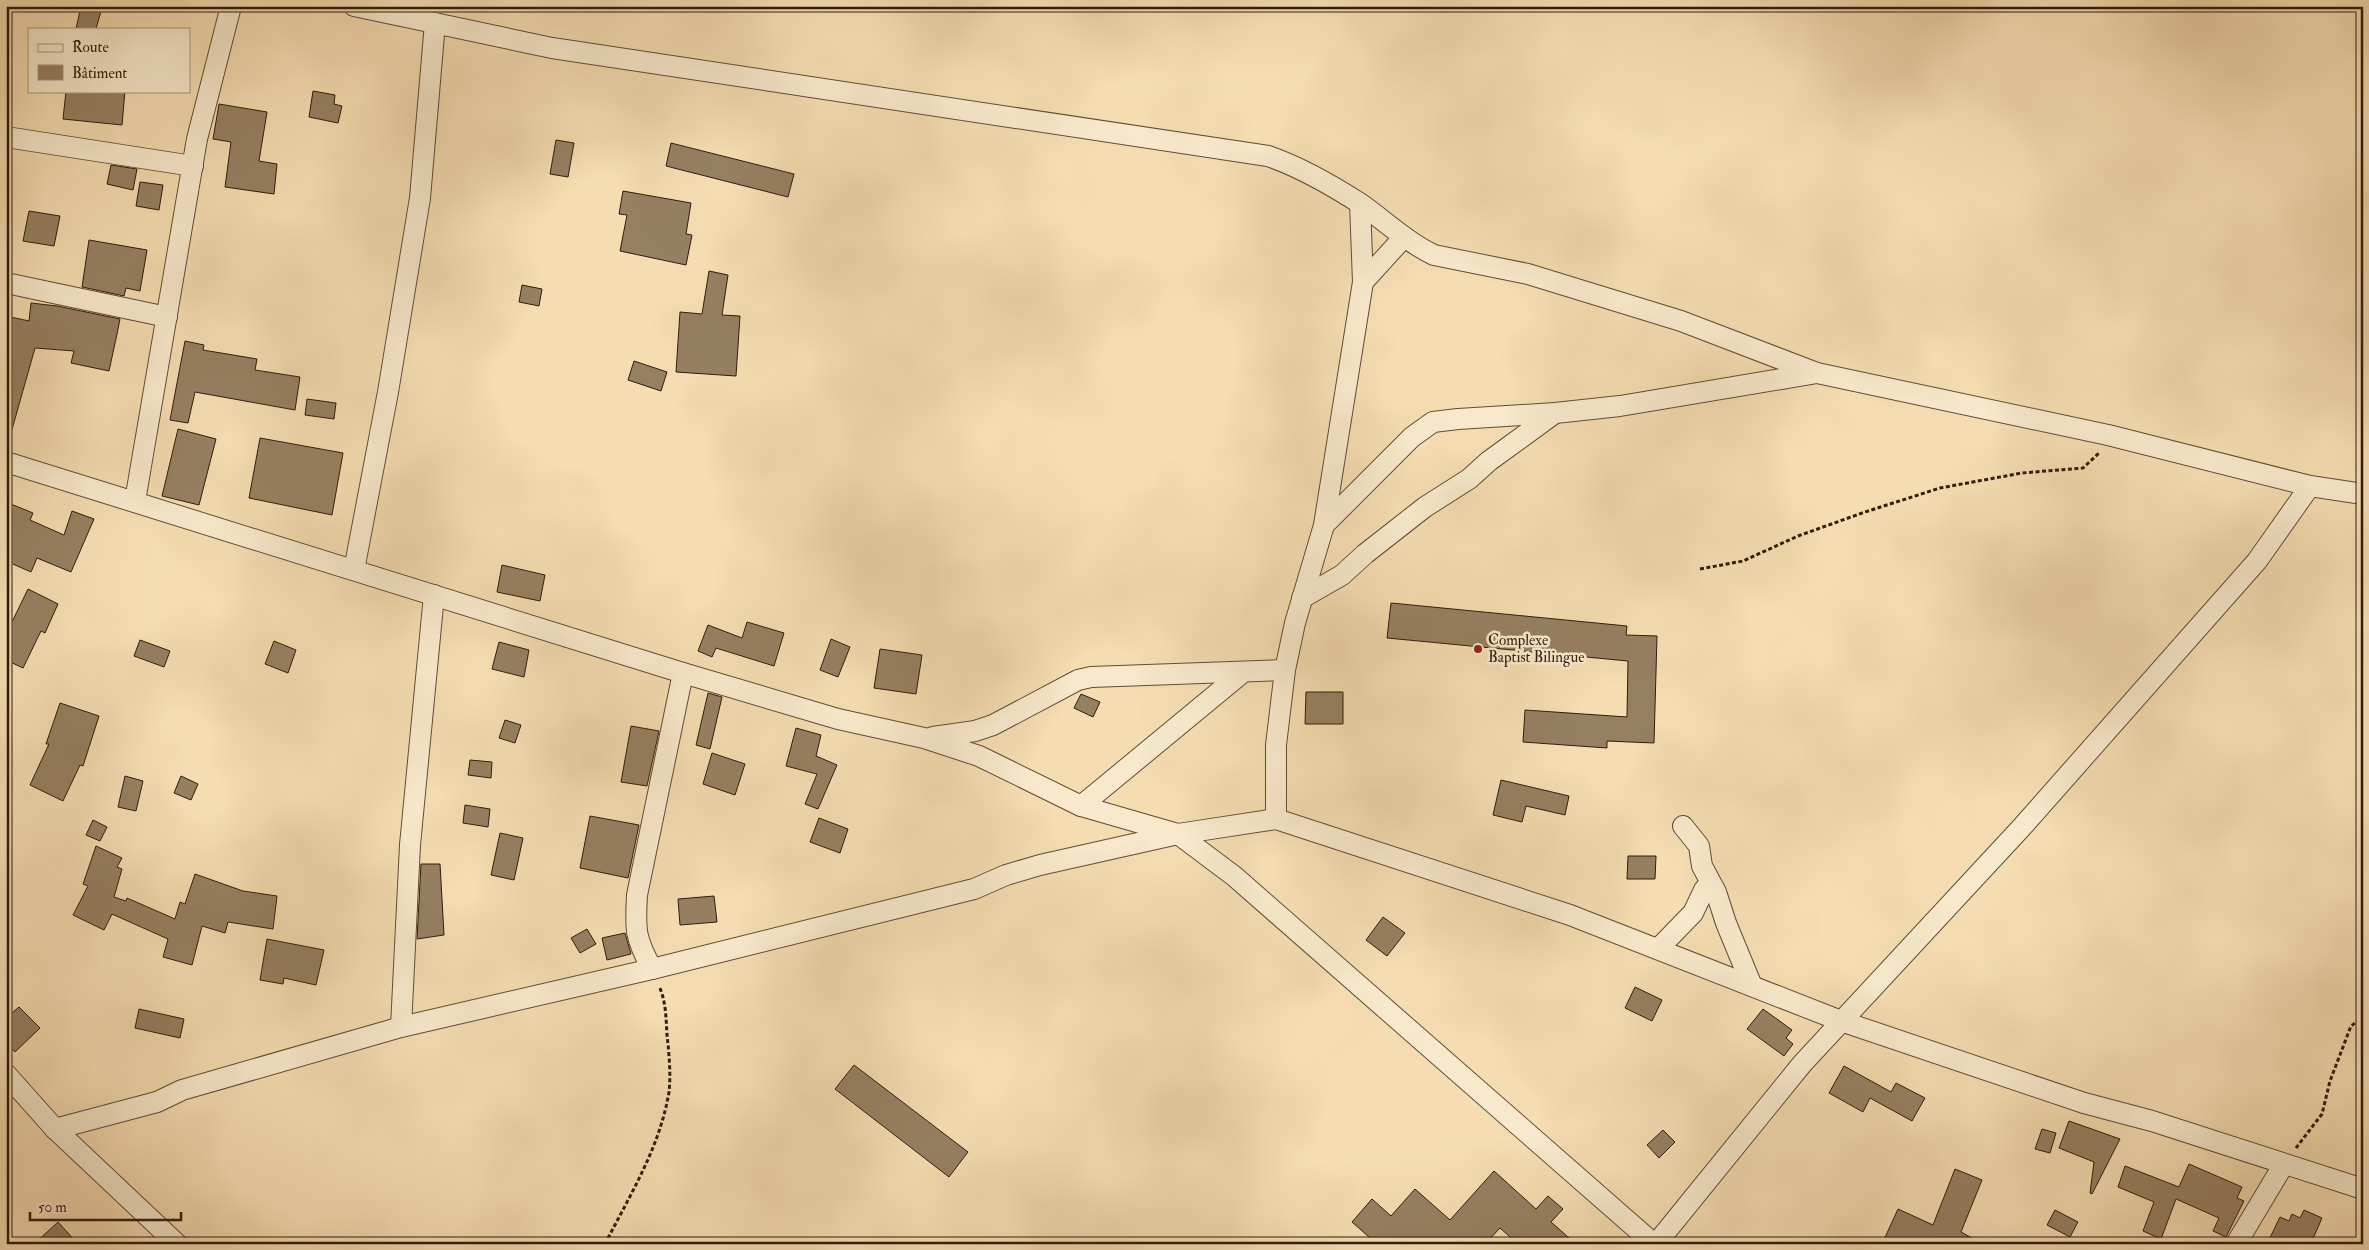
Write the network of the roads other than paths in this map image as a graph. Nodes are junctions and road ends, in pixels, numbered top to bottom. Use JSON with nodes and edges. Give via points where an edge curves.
{"nodes":[{"id":1,"x":231,"y":6,"type":"edge"},
{"id":2,"x":354,"y":6,"type":"edge"},
{"id":3,"x":435,"y":24,"type":"junction"},
{"id":4,"x":6,"y":137,"type":"edge"},
{"id":5,"x":193,"y":166,"type":"junction"},
{"id":6,"x":1360,"y":204,"type":"junction"},
{"id":7,"x":1404,"y":237,"type":"junction"},
{"id":8,"x":1363,"y":282,"type":"junction"},
{"id":9,"x":6,"y":283,"type":"edge"},
{"id":10,"x":167,"y":317,"type":"junction"},
{"id":11,"x":1817,"y":373,"type":"junction"},
{"id":12,"x":1555,"y":414,"type":"junction"},
{"id":13,"x":6,"y":462,"type":"edge"},
{"id":14,"x":2310,"y":486,"type":"junction"},
{"id":15,"x":2363,"y":494,"type":"edge"},
{"id":16,"x":135,"y":501,"type":"junction"},
{"id":17,"x":1324,"y":525,"type":"junction"},
{"id":18,"x":354,"y":570,"type":"junction"},
{"id":19,"x":434,"y":595,"type":"junction"},
{"id":20,"x":1302,"y":598,"type":"junction"},
{"id":21,"x":1285,"y":670,"type":"junction"},
{"id":22,"x":684,"y":673,"type":"junction"},
{"id":23,"x":1242,"y":673,"type":"junction"},
{"id":24,"x":924,"y":738,"type":"junction"},
{"id":25,"x":1080,"y":806,"type":"junction"},
{"id":26,"x":1276,"y":818,"type":"junction"},
{"id":27,"x":1682,"y":826,"type":"dead end"},
{"id":28,"x":1178,"y":834,"type":"junction"},
{"id":29,"x":1710,"y":883,"type":"junction"},
{"id":30,"x":1658,"y":950,"type":"junction"},
{"id":31,"x":652,"y":970,"type":"junction"},
{"id":32,"x":1752,"y":986,"type":"junction"},
{"id":33,"x":1842,"y":1021,"type":"junction"},
{"id":34,"x":401,"y":1027,"type":"junction"},
{"id":35,"x":6,"y":1074,"type":"edge"},
{"id":36,"x":55,"y":1129,"type":"junction"},
{"id":37,"x":2284,"y":1164,"type":"junction"},
{"id":38,"x":2363,"y":1189,"type":"edge"},
{"id":39,"x":2232,"y":1243,"type":"edge"},
{"id":40,"x":177,"y":1244,"type":"edge"},
{"id":41,"x":1655,"y":1244,"type":"edge"}],
"edges":[{"from":1,"to":5,"type":"street","via":[[209,87]]},
{"from":2,"to":3,"type":"street"},
{"from":3,"to":6,"type":"street","via":[[552,48],[1268,156],[1286,162]]},
{"from":3,"to":18,"type":"street","via":[[420,198]]},
{"from":4,"to":5,"type":"street"},
{"from":5,"to":10,"type":"street"},
{"from":6,"to":7,"type":"street"},
{"from":6,"to":8,"type":"street"},
{"from":7,"to":8,"type":"street"},
{"from":7,"to":11,"type":"street","via":[[1434,255],[1528,274],[1681,321]]},
{"from":8,"to":17,"type":"street"},
{"from":9,"to":10,"type":"street"},
{"from":10,"to":16,"type":"street"},
{"from":11,"to":12,"type":"street"},
{"from":11,"to":14,"type":"street","via":[[2116,437]]},
{"from":12,"to":17,"type":"street","via":[[1432,422],[1412,437]]},
{"from":12,"to":20,"type":"street","via":[[1469,479],[1425,507],[1342,575]]},
{"from":13,"to":16,"type":"street"},
{"from":14,"to":15,"type":"street"},
{"from":14,"to":33,"type":"street","via":[[2257,562],[2175,656]]},
{"from":16,"to":18,"type":"street"},
{"from":17,"to":20,"type":"street"},
{"from":18,"to":19,"type":"street"},
{"from":19,"to":22,"type":"street"},
{"from":19,"to":34,"type":"street","via":[[410,845]]},
{"from":20,"to":21,"type":"street"},
{"from":21,"to":23,"type":"street"},
{"from":21,"to":26,"type":"street","via":[[1276,745]]},
{"from":22,"to":24,"type":"street","via":[[838,719]]},
{"from":22,"to":31,"type":"street","via":[[637,895],[638,942]]},
{"from":23,"to":24,"type":"street","via":[[1092,677],[1078,680],[993,725],[976,731]]},
{"from":23,"to":25,"type":"street"},
{"from":24,"to":25,"type":"street","via":[[1000,764]]},
{"from":25,"to":28,"type":"street"},
{"from":26,"to":28,"type":"street"},
{"from":26,"to":30,"type":"street","via":[[1570,915]]},
{"from":27,"to":29,"type":"street","via":[[1699,846],[1702,866]]},
{"from":28,"to":31,"type":"street","via":[[1040,865],[974,889]]},
{"from":28,"to":41,"type":"street","via":[[1234,876]]},
{"from":29,"to":30,"type":"street","via":[[1693,913]]},
{"from":29,"to":32,"type":"street"},
{"from":30,"to":32,"type":"street"},
{"from":31,"to":34,"type":"street"},
{"from":32,"to":33,"type":"street"},
{"from":33,"to":37,"type":"street","via":[[2084,1103],[2152,1121]]},
{"from":33,"to":41,"type":"street","via":[[1802,1064]]},
{"from":34,"to":36,"type":"street","via":[[182,1090],[157,1102]]},
{"from":35,"to":36,"type":"street"},
{"from":36,"to":40,"type":"street"},
{"from":37,"to":38,"type":"street"},
{"from":37,"to":39,"type":"street"}]}
